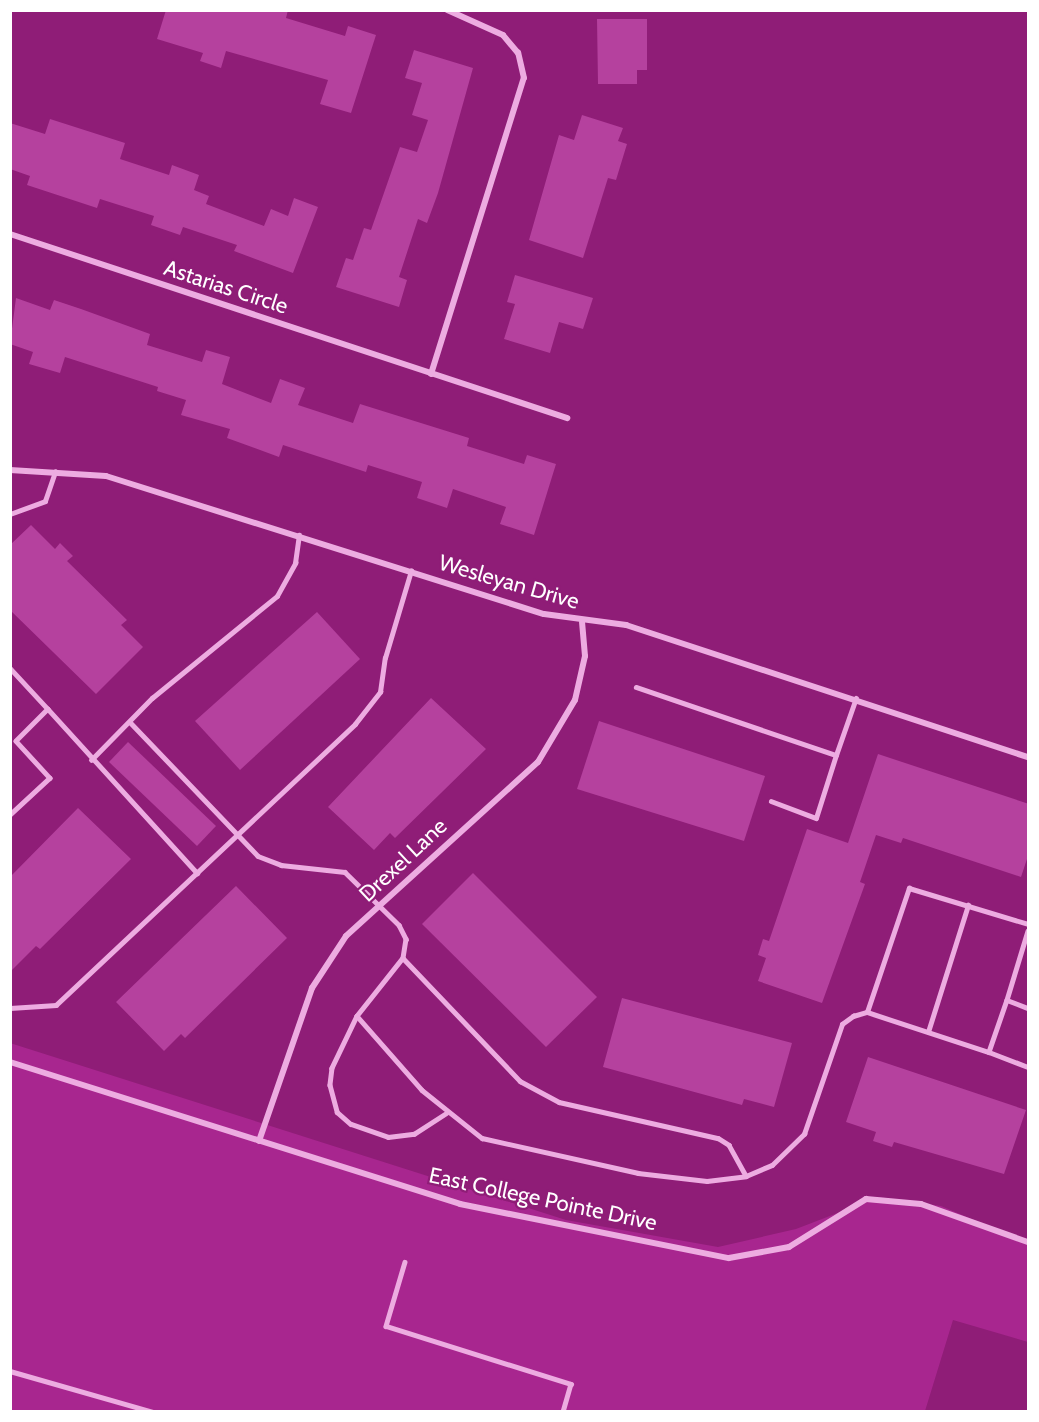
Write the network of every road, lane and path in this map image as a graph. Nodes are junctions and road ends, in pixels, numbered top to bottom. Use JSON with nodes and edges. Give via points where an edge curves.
{"nodes":[{"id":1,"x":447,"y":10,"type":"edge"},
{"id":2,"x":10,"y":234,"type":"edge"},
{"id":3,"x":431,"y":374,"type":"junction"},
{"id":4,"x":567,"y":418,"type":"dead end"},
{"id":5,"x":10,"y":470,"type":"edge"},
{"id":6,"x":55,"y":471,"type":"junction"},
{"id":7,"x":10,"y":514,"type":"edge"},
{"id":8,"x":299,"y":535,"type":"junction"},
{"id":9,"x":411,"y":571,"type":"junction"},
{"id":10,"x":582,"y":622,"type":"junction"},
{"id":11,"x":10,"y":668,"type":"edge"},
{"id":12,"x":636,"y":687,"type":"dead end"},
{"id":13,"x":856,"y":698,"type":"junction"},
{"id":14,"x":48,"y":709,"type":"junction"},
{"id":15,"x":130,"y":722,"type":"junction"},
{"id":16,"x":836,"y":755,"type":"junction"},
{"id":17,"x":1029,"y":757,"type":"edge"},
{"id":18,"x":91,"y":760,"type":"junction"},
{"id":19,"x":771,"y":801,"type":"dead end"},
{"id":20,"x":10,"y":815,"type":"edge"},
{"id":21,"x":238,"y":833,"type":"junction"},
{"id":22,"x":197,"y":873,"type":"junction"},
{"id":23,"x":968,"y":905,"type":"junction"},
{"id":24,"x":378,"y":909,"type":"junction"},
{"id":25,"x":1029,"y":924,"type":"edge"},
{"id":26,"x":1029,"y":931,"type":"edge"},
{"id":27,"x":403,"y":958,"type":"junction"},
{"id":28,"x":1007,"y":1000,"type":"junction"},
{"id":29,"x":10,"y":1008,"type":"edge"},
{"id":30,"x":1029,"y":1008,"type":"edge"},
{"id":31,"x":867,"y":1012,"type":"junction"},
{"id":32,"x":357,"y":1016,"type":"junction"},
{"id":33,"x":928,"y":1032,"type":"junction"},
{"id":34,"x":989,"y":1052,"type":"junction"},
{"id":35,"x":10,"y":1062,"type":"edge"},
{"id":36,"x":1029,"y":1067,"type":"edge"},
{"id":37,"x":446,"y":1113,"type":"junction"},
{"id":38,"x":259,"y":1141,"type":"junction"},
{"id":39,"x":746,"y":1176,"type":"junction"},
{"id":40,"x":1029,"y":1242,"type":"edge"},
{"id":41,"x":405,"y":1262,"type":"dead end"},
{"id":42,"x":10,"y":1371,"type":"edge"},
{"id":43,"x":153,"y":1412,"type":"edge"},
{"id":44,"x":563,"y":1412,"type":"edge"}],
"edges":[{"from":1,"to":3,"type":"street","via":[[503,35],[518,53],[524,78]]},
{"from":2,"to":3,"type":"street","name":"Astarias Circle"},
{"from":3,"to":4,"type":"street","name":"Astarias Circle"},
{"from":5,"to":6,"type":"street","name":"Wesleyan Drive"},
{"from":6,"to":7,"type":"lane","via":[[45,501]]},
{"from":6,"to":8,"type":"street","name":"Wesleyan Drive","via":[[106,476]]},
{"from":8,"to":9,"type":"street","name":"Wesleyan Drive"},
{"from":8,"to":15,"type":"lane","via":[[295,563],[277,596],[238,624]]},
{"from":9,"to":10,"type":"street","name":"Wesleyan Drive"},
{"from":9,"to":21,"type":"lane","via":[[385,658],[380,693],[355,724]]},
{"from":10,"to":13,"type":"street","name":"Wesleyan Drive","via":[[626,625]]},
{"from":10,"to":24,"type":"street","name":"Drexel Lane","via":[[585,656],[576,700],[537,762]]},
{"from":11,"to":14,"type":"lane"},
{"from":12,"to":16,"type":"lane"},
{"from":13,"to":16,"type":"lane"},
{"from":13,"to":17,"type":"street","name":"Wesleyan Drive"},
{"from":14,"to":18,"type":"lane"},
{"from":14,"to":20,"type":"lane","via":[[16,741],[50,778]]},
{"from":15,"to":18,"type":"lane"},
{"from":15,"to":21,"type":"lane"},
{"from":16,"to":19,"type":"lane","via":[[816,818]]},
{"from":18,"to":22,"type":"lane"},
{"from":21,"to":22,"type":"lane"},
{"from":21,"to":24,"type":"lane","via":[[258,856],[281,865],[345,872]]},
{"from":22,"to":29,"type":"lane","via":[[56,1005]]},
{"from":23,"to":25,"type":"lane"},
{"from":23,"to":31,"type":"lane","via":[[909,888]]},
{"from":23,"to":33,"type":"lane"},
{"from":24,"to":27,"type":"lane","via":[[399,925],[406,939]]},
{"from":24,"to":38,"type":"street","name":"Drexel Lane","via":[[346,936],[312,988]]},
{"from":26,"to":28,"type":"lane"},
{"from":27,"to":32,"type":"lane"},
{"from":27,"to":39,"type":"lane","via":[[520,1081],[559,1102],[717,1138],[729,1145]]},
{"from":28,"to":30,"type":"lane"},
{"from":28,"to":34,"type":"lane"},
{"from":31,"to":33,"type":"lane"},
{"from":31,"to":39,"type":"lane","via":[[842,1024],[804,1134],[772,1165]]},
{"from":32,"to":37,"type":"lane"},
{"from":32,"to":37,"type":"lane","via":[[332,1068],[330,1085],[337,1112],[351,1124],[388,1137],[414,1134]]},
{"from":33,"to":34,"type":"lane"},
{"from":34,"to":36,"type":"lane"},
{"from":35,"to":38,"type":"street","name":"East College Pointe Drive"},
{"from":37,"to":39,"type":"lane","via":[[482,1138],[553,1156],[638,1173],[707,1180]]},
{"from":38,"to":40,"type":"street","name":"East College Pointe Drive","via":[[460,1204],[729,1258],[789,1247],[866,1199],[921,1204]]},
{"from":41,"to":44,"type":"lane","via":[[386,1326],[571,1384]]},
{"from":42,"to":43,"type":"lane"}]}
